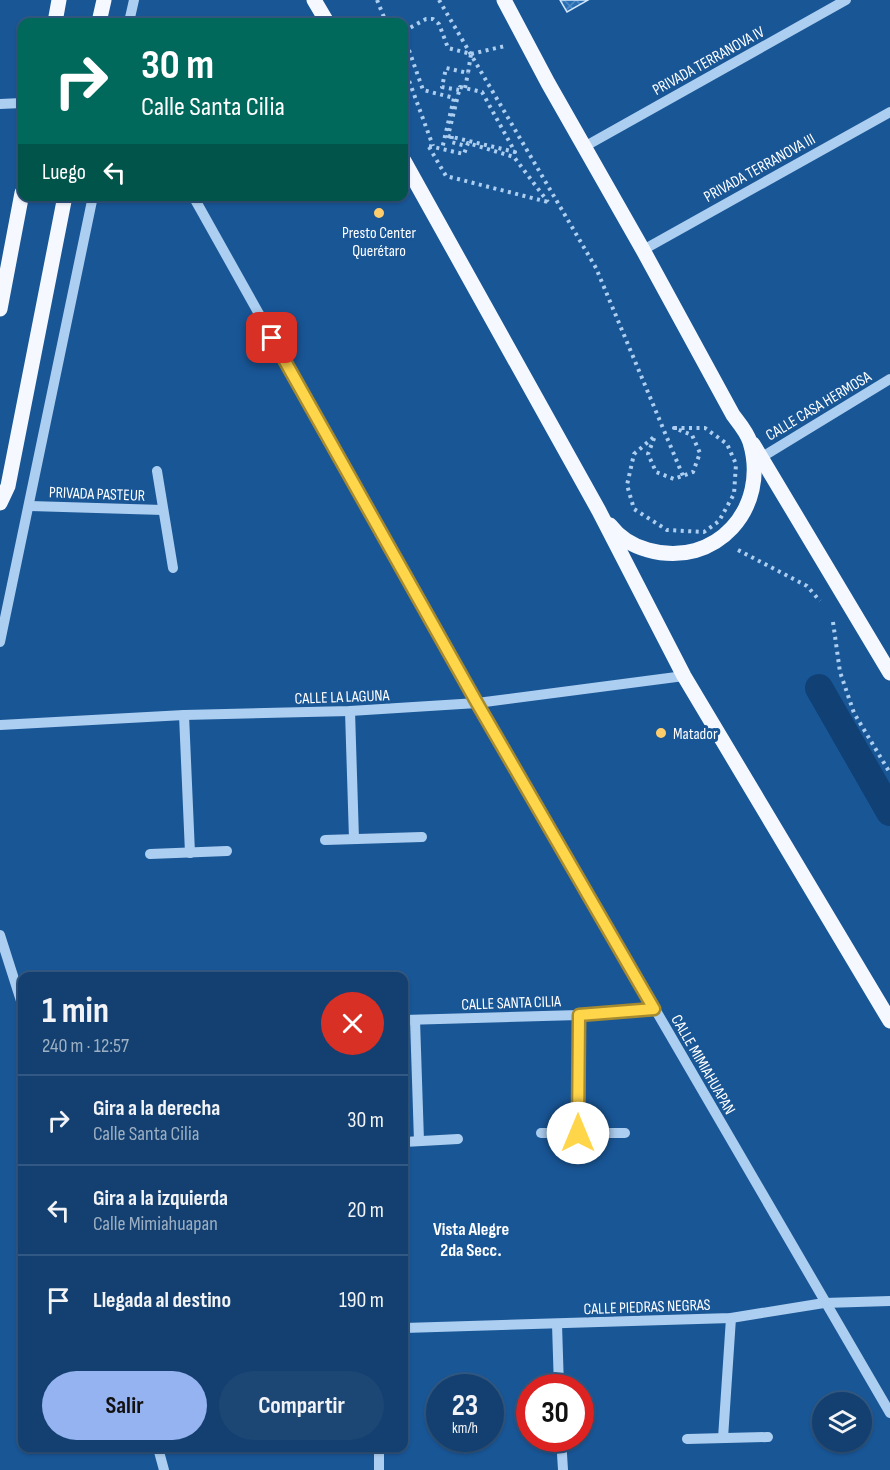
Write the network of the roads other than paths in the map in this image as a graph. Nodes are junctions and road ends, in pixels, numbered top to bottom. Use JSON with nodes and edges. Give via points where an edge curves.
{"nodes":[{"id":1,"x":59,"y":0,"type":"edge"},
{"id":2,"x":104,"y":0,"type":"edge"},
{"id":3,"x":134,"y":0,"type":"edge"},
{"id":4,"x":314,"y":0,"type":"edge"},
{"id":5,"x":504,"y":0,"type":"edge"},
{"id":6,"x":846,"y":0,"type":"edge"},
{"id":7,"x":56,"y":18,"type":"edge"},
{"id":8,"x":100,"y":18,"type":"edge"},
{"id":9,"x":130,"y":18,"type":"edge"},
{"id":10,"x":325,"y":18,"type":"edge"},
{"id":11,"x":18,"y":103,"type":"edge"},
{"id":12,"x":0,"y":104,"type":"edge"},
{"id":13,"x":890,"y":112,"type":"edge"},
{"id":14,"x":584,"y":147,"type":"junction"},
{"id":15,"x":408,"y":168,"type":"edge"},
{"id":16,"x":20,"y":201,"type":"edge"},
{"id":17,"x":64,"y":201,"type":"edge"},
{"id":18,"x":92,"y":201,"type":"edge"},
{"id":19,"x":196,"y":201,"type":"edge"},
{"id":20,"x":643,"y":250,"type":"junction"},
{"id":21,"x":0,"y":309,"type":"edge"},
{"id":22,"x":890,"y":379,"type":"edge"},
{"id":23,"x":733,"y":415,"type":"junction"},
{"id":24,"x":762,"y":457,"type":"junction"},
{"id":25,"x":157,"y":471,"type":"dead end"},
{"id":26,"x":0,"y":503,"type":"edge"},
{"id":27,"x":30,"y":506,"type":"junction"},
{"id":28,"x":163,"y":510,"type":"junction"},
{"id":29,"x":599,"y":511,"type":"junction"},
{"id":30,"x":173,"y":568,"type":"dead end"},
{"id":31,"x":0,"y":642,"type":"edge"},
{"id":32,"x":888,"y":665,"type":"edge"},
{"id":33,"x":684,"y":676,"type":"junction"},
{"id":34,"x":477,"y":703,"type":"junction"},
{"id":35,"x":350,"y":711,"type":"junction"},
{"id":36,"x":184,"y":715,"type":"junction"},
{"id":37,"x":0,"y":725,"type":"edge"},
{"id":38,"x":422,"y":837,"type":"dead end"},
{"id":39,"x":354,"y":839,"type":"junction"},
{"id":40,"x":325,"y":840,"type":"dead end"},
{"id":41,"x":227,"y":851,"type":"dead end"},
{"id":42,"x":190,"y":853,"type":"junction"},
{"id":43,"x":150,"y":854,"type":"dead end"},
{"id":44,"x":0,"y":935,"type":"edge"},
{"id":45,"x":18,"y":991,"type":"edge"},
{"id":46,"x":654,"y":1009,"type":"junction"},
{"id":47,"x":579,"y":1015,"type":"junction"},
{"id":48,"x":408,"y":1020,"type":"edge"},
{"id":49,"x":415,"y":1020,"type":"junction"},
{"id":50,"x":890,"y":1021,"type":"edge"},
{"id":51,"x":540,"y":1133,"type":"dead end"},
{"id":52,"x":578,"y":1133,"type":"junction"},
{"id":53,"x":625,"y":1133,"type":"dead end"},
{"id":54,"x":458,"y":1139,"type":"dead end"},
{"id":55,"x":419,"y":1141,"type":"junction"},
{"id":56,"x":408,"y":1142,"type":"edge"},
{"id":57,"x":890,"y":1301,"type":"edge"},
{"id":58,"x":824,"y":1303,"type":"junction"},
{"id":59,"x":731,"y":1318,"type":"junction"},
{"id":60,"x":557,"y":1324,"type":"junction"},
{"id":61,"x":408,"y":1328,"type":"edge"},
{"id":62,"x":559,"y":1374,"type":"edge"},
{"id":63,"x":890,"y":1413,"type":"edge"},
{"id":64,"x":768,"y":1437,"type":"dead end"},
{"id":65,"x":687,"y":1438,"type":"dead end"},
{"id":66,"x":723,"y":1438,"type":"junction"},
{"id":67,"x":159,"y":1452,"type":"edge"},
{"id":68,"x":379,"y":1452,"type":"edge"},
{"id":69,"x":561,"y":1452,"type":"edge"},
{"id":70,"x":164,"y":1470,"type":"edge"},
{"id":71,"x":379,"y":1470,"type":"edge"},
{"id":72,"x":562,"y":1470,"type":"edge"}],
"edges":[{"from":1,"to":7,"type":"main road"},
{"from":2,"to":8,"type":"main road"},
{"from":3,"to":9,"type":"street"},
{"from":4,"to":10,"type":"main road"},
{"from":5,"to":14,"type":"main road"},
{"from":6,"to":14,"type":"street","name":"PRIVADA TERRANOVA IV"},
{"from":11,"to":12,"type":"street"},
{"from":13,"to":20,"type":"street","name":"PRIVADA TERRANOVA III"},
{"from":14,"to":20,"type":"main road"},
{"from":15,"to":29,"type":"main road"},
{"from":16,"to":21,"type":"main road"},
{"from":17,"to":26,"type":"main road","via":[[8,486]]},
{"from":18,"to":27,"type":"street"},
{"from":19,"to":34,"type":"street","name":"CALLE MIMIAHUAPAN"},
{"from":20,"to":23,"type":"main road"},
{"from":22,"to":24,"type":"street","name":"CALLE CASA HERMOSA"},
{"from":23,"to":24,"type":"main road"},
{"from":23,"to":29,"type":"main road","via":[[750,440],[756,468],[752,498],[737,523],[715,543],[691,553],[663,554],[638,547],[615,532]]},
{"from":24,"to":32,"type":"main road"},
{"from":25,"to":28,"type":"street","name":"PRIVADA PASTEUR"},
{"from":27,"to":28,"type":"street","name":"PRIVADA PASTEUR"},
{"from":27,"to":31,"type":"street"},
{"from":28,"to":30,"type":"street","name":"PRIVADA PASTEUR"},
{"from":29,"to":33,"type":"main road"},
{"from":33,"to":34,"type":"street","name":"CALLE LA LAGUNA"},
{"from":33,"to":50,"type":"main road"},
{"from":34,"to":35,"type":"street","name":"CALLE LA LAGUNA"},
{"from":34,"to":46,"type":"street","name":"CALLE MIMIAHUAPAN"},
{"from":35,"to":36,"type":"street","name":"CALLE LA LAGUNA"},
{"from":35,"to":39,"type":"street"},
{"from":36,"to":37,"type":"street","name":"CALLE LA LAGUNA"},
{"from":36,"to":42,"type":"street"},
{"from":38,"to":39,"type":"street"},
{"from":39,"to":40,"type":"street"},
{"from":41,"to":42,"type":"street"},
{"from":42,"to":43,"type":"street"},
{"from":44,"to":45,"type":"street"},
{"from":46,"to":47,"type":"street","name":"CALLE SANTA CILIA"},
{"from":46,"to":58,"type":"street","name":"CALLE MIMIAHUAPAN"},
{"from":47,"to":49,"type":"street","name":"CALLE SANTA CILIA"},
{"from":47,"to":52,"type":"street"},
{"from":48,"to":49,"type":"street","name":"CALLE SANTA CILIA"},
{"from":49,"to":55,"type":"street"},
{"from":51,"to":52,"type":"street"},
{"from":52,"to":53,"type":"street"},
{"from":54,"to":55,"type":"street"},
{"from":55,"to":56,"type":"street"},
{"from":57,"to":58,"type":"street","name":"CALLE PIEDRAS NEGRAS"},
{"from":58,"to":59,"type":"street","name":"CALLE PIEDRAS NEGRAS"},
{"from":58,"to":63,"type":"street","name":"CALLE MIMIAHUAPAN"},
{"from":59,"to":60,"type":"street","name":"CALLE PIEDRAS NEGRAS"},
{"from":59,"to":66,"type":"street"},
{"from":60,"to":61,"type":"street","name":"CALLE PIEDRAS NEGRAS"},
{"from":60,"to":62,"type":"street"},
{"from":64,"to":66,"type":"street"},
{"from":65,"to":66,"type":"street"},
{"from":67,"to":70,"type":"street"},
{"from":68,"to":71,"type":"street"},
{"from":69,"to":72,"type":"street"}]}
